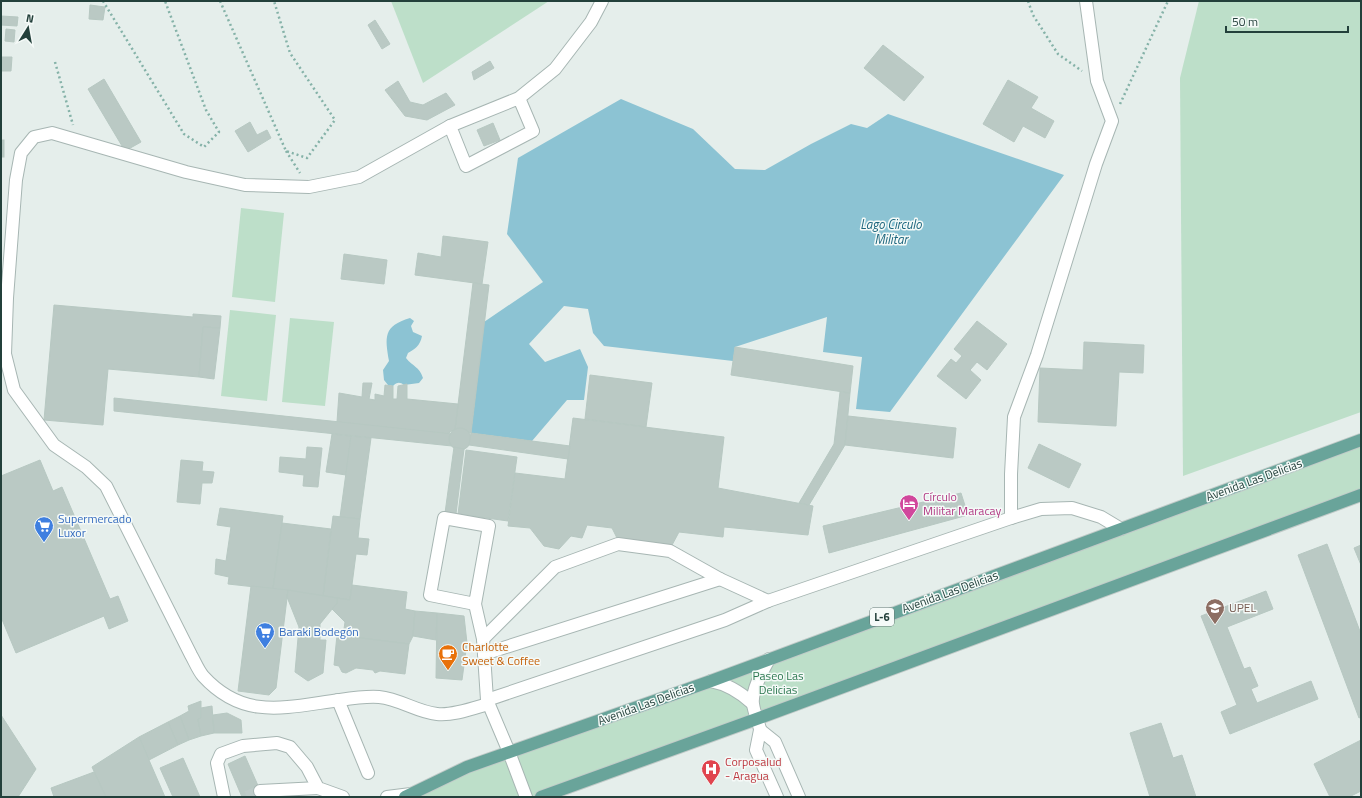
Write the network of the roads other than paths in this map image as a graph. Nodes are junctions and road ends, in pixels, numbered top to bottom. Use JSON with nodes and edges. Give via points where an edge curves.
{"nodes":[{"id":1,"x":602,"y":1,"type":"edge"},
{"id":2,"x":1086,"y":1,"type":"edge"},
{"id":3,"x":519,"y":98,"type":"junction"},
{"id":4,"x":450,"y":126,"type":"junction"},
{"id":5,"x":1361,"y":440,"type":"edge"},
{"id":6,"x":1361,"y":494,"type":"edge"},
{"id":7,"x":1011,"y":518,"type":"junction"},
{"id":8,"x":1121,"y":529,"type":"junction"},
{"id":9,"x":720,"y":579,"type":"junction"},
{"id":10,"x":768,"y":601,"type":"junction"},
{"id":11,"x":476,"y":604,"type":"junction"},
{"id":12,"x":483,"y":639,"type":"junction"},
{"id":13,"x":484,"y":654,"type":"junction"},
{"id":14,"x":769,"y":659,"type":"junction"},
{"id":15,"x":711,"y":681,"type":"junction"},
{"id":16,"x":338,"y":700,"type":"junction"},
{"id":17,"x":487,"y":702,"type":"junction"},
{"id":18,"x":752,"y":703,"type":"junction"},
{"id":19,"x":759,"y":724,"type":"junction"},
{"id":20,"x":509,"y":752,"type":"junction"},
{"id":21,"x":368,"y":772,"type":"dead end"},
{"id":22,"x":318,"y":788,"type":"junction"},
{"id":23,"x":260,"y":791,"type":"tunnel mouth"},
{"id":24,"x":408,"y":796,"type":"edge"},
{"id":25,"x":224,"y":797,"type":"edge"},
{"id":26,"x":343,"y":797,"type":"edge"},
{"id":27,"x":387,"y":797,"type":"edge"},
{"id":28,"x":526,"y":797,"type":"edge"},
{"id":29,"x":541,"y":797,"type":"edge"},
{"id":30,"x":777,"y":797,"type":"edge"},
{"id":31,"x":799,"y":797,"type":"edge"}],
"edges":[{"from":1,"to":3,"type":"street","via":[[591,22],[555,69]]},
{"from":2,"to":7,"type":"street","via":[[1097,81],[1112,121],[1014,417]]},
{"from":3,"to":4,"type":"street"},
{"from":3,"to":4,"type":"street","via":[[533,131],[466,166]]},
{"from":4,"to":16,"type":"street","via":[[359,177],[309,187],[245,186],[186,172],[52,133],[34,137],[21,153],[16,180],[5,354],[14,390],[54,445],[86,467],[106,486],[202,675],[235,702],[256,707],[273,708]]},
{"from":5,"to":8,"type":"main road","name":"Avenida Las Delicias","number":"L-6"},
{"from":6,"to":19,"type":"main road"},
{"from":7,"to":8,"type":"street","via":[[1041,509],[1072,508],[1101,517]]},
{"from":7,"to":10,"type":"street"},
{"from":8,"to":14,"type":"main road","name":"Avenida Las Delicias","number":"L-6"},
{"from":9,"to":10,"type":"street"},
{"from":9,"to":12,"type":"street","via":[[670,551],[618,544],[555,567]]},
{"from":9,"to":13,"type":"street"},
{"from":10,"to":17,"type":"street","via":[[725,620]]},
{"from":11,"to":11,"type":"street","via":[[489,526],[444,518],[430,595]]},
{"from":11,"to":12,"type":"street"},
{"from":12,"to":13,"type":"street"},
{"from":13,"to":17,"type":"street"},
{"from":14,"to":15,"type":"main road","name":"Avenida Las Delicias","number":"L-6"},
{"from":14,"to":18,"type":"street","via":[[762,671]]},
{"from":15,"to":18,"type":"street","via":[[723,683]]},
{"from":15,"to":20,"type":"main road","name":"Avenida Las Delicias","number":"L-6"},
{"from":16,"to":17,"type":"street","via":[[388,698],[439,715],[458,712]]},
{"from":16,"to":21,"type":"street"},
{"from":17,"to":20,"type":"street"},
{"from":18,"to":19,"type":"street"},
{"from":19,"to":29,"type":"main road"},
{"from":19,"to":30,"type":"street","via":[[756,750]]},
{"from":19,"to":31,"type":"street","via":[[775,742]]},
{"from":20,"to":24,"type":"main road","name":"Avenida Las Delicias","number":"L-6","via":[[467,767]]},
{"from":20,"to":28,"type":"street"},
{"from":22,"to":23,"type":"street"},
{"from":22,"to":25,"type":"street","via":[[307,767],[290,747],[277,743],[243,746],[220,754],[217,763]]},
{"from":22,"to":26,"type":"street"},
{"from":24,"to":27,"type":"street"}]}
